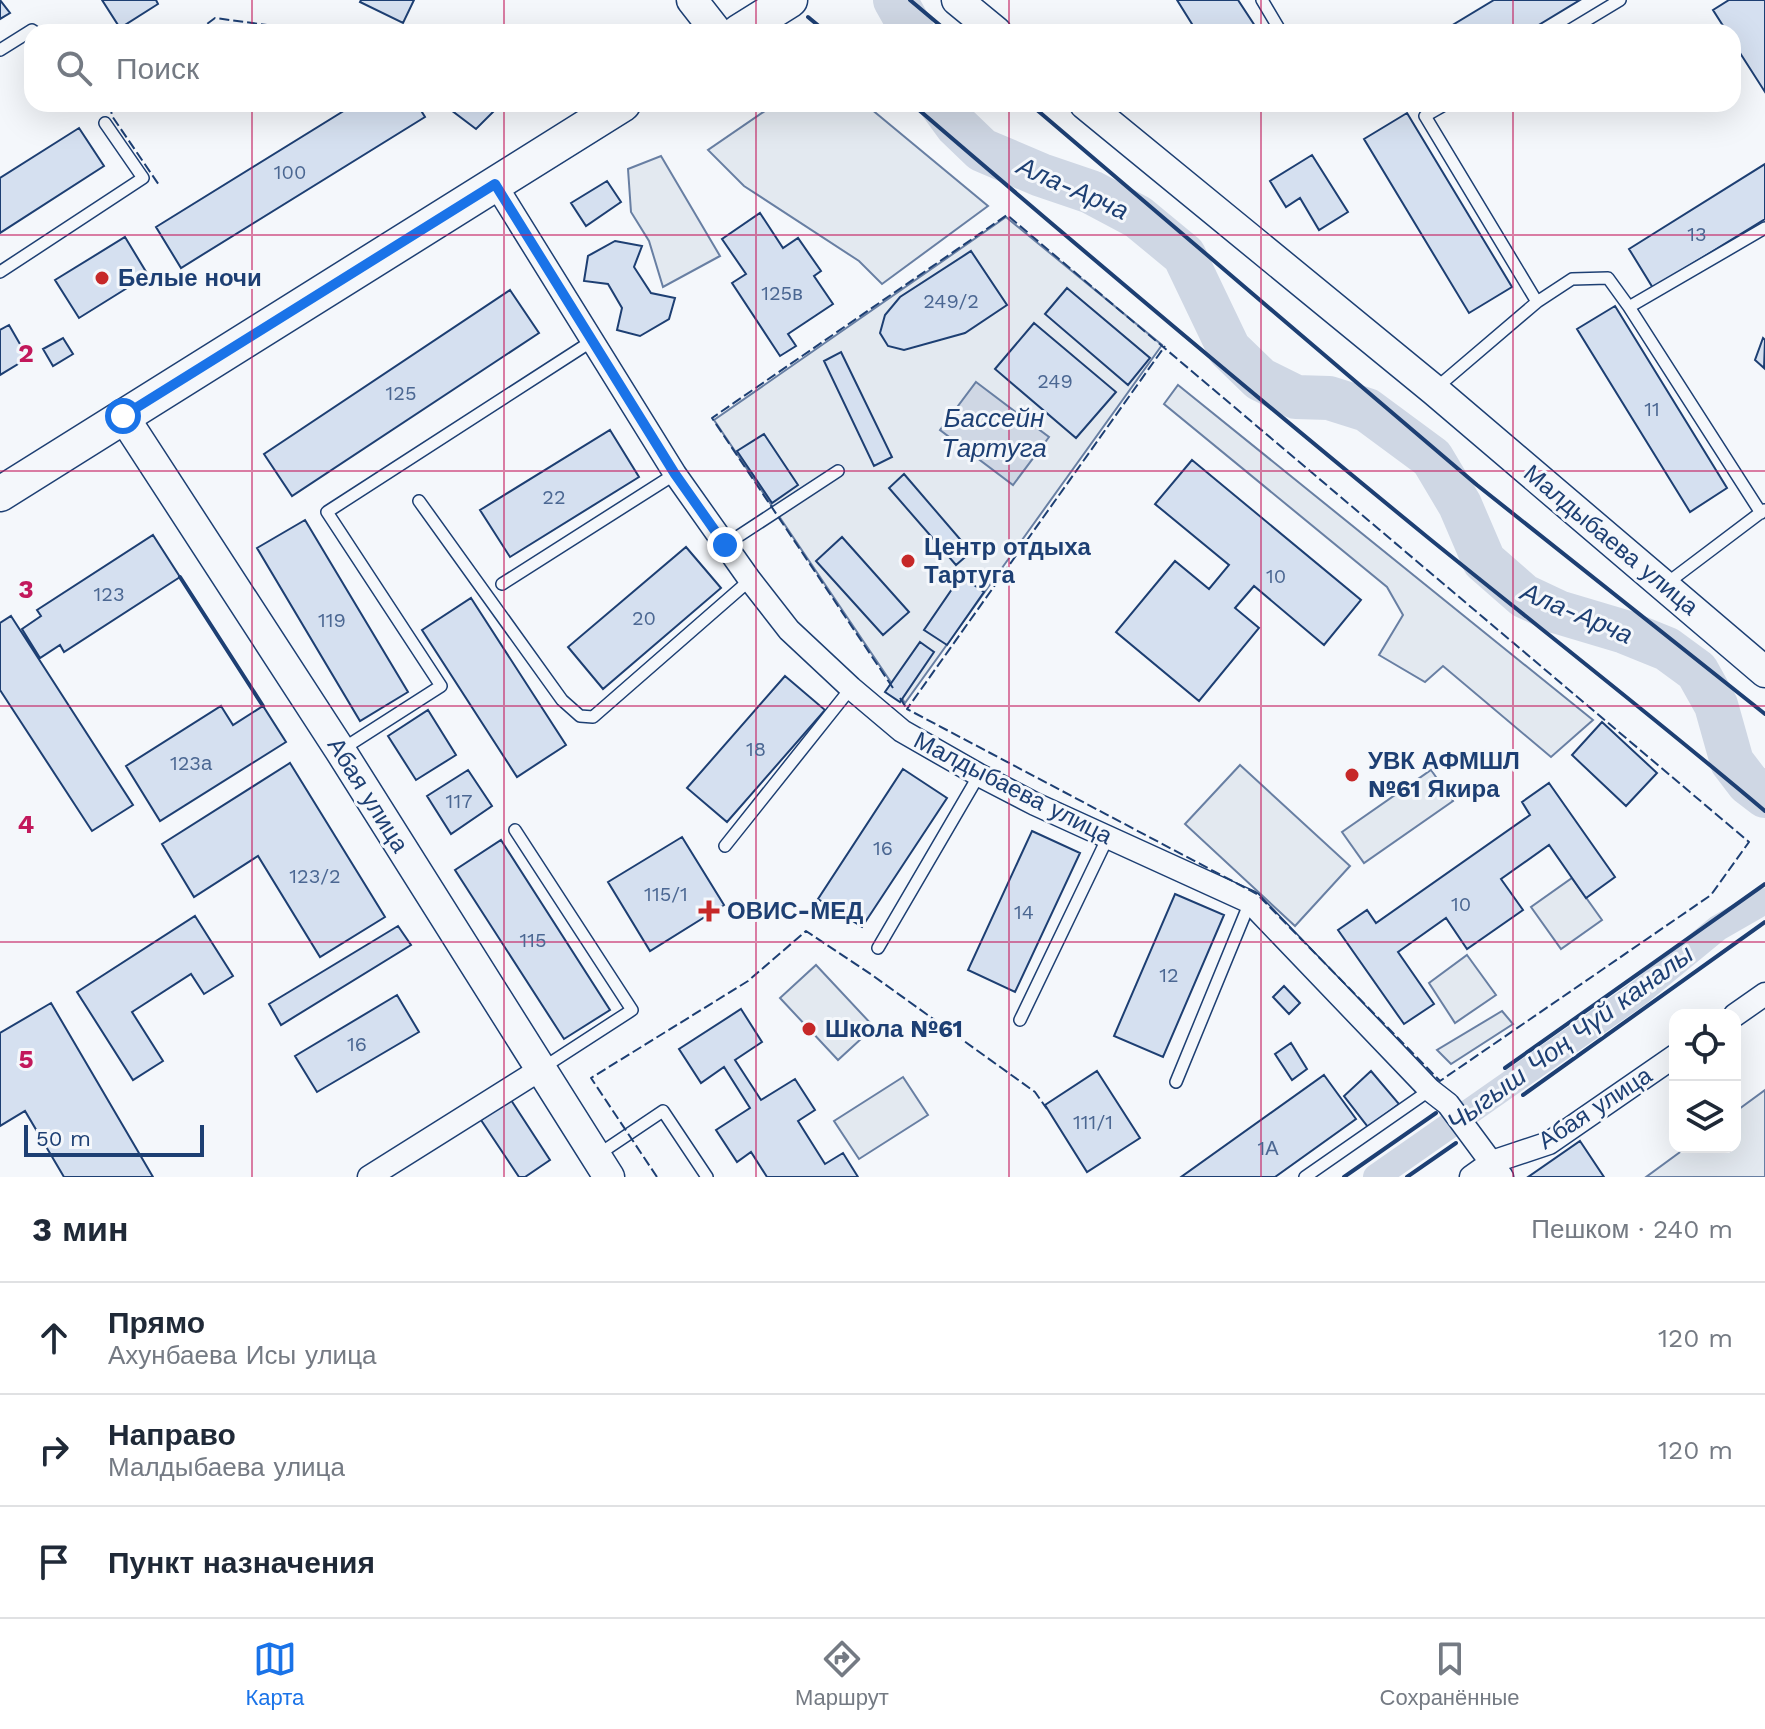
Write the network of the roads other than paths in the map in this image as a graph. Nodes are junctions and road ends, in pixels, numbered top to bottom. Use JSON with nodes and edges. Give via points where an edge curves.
{"nodes":[{"id":1,"x":692,"y":0,"type":"edge"},
{"id":2,"x":957,"y":0,"type":"edge"},
{"id":3,"x":1262,"y":0,"type":"edge"},
{"id":4,"x":1620,"y":0,"type":"edge"},
{"id":5,"x":711,"y":24,"type":"edge"},
{"id":6,"x":986,"y":24,"type":"edge"},
{"id":7,"x":1276,"y":24,"type":"edge"},
{"id":8,"x":1580,"y":24,"type":"edge"},
{"id":9,"x":24,"y":35,"type":"edge"},
{"id":10,"x":0,"y":50,"type":"edge"},
{"id":11,"x":610,"y":112,"type":"edge"},
{"id":12,"x":1095,"y":112,"type":"edge"},
{"id":13,"x":1432,"y":112,"type":"edge"},
{"id":14,"x":105,"y":123,"type":"dead end"},
{"id":15,"x":495,"y":184,"type":"junction"},
{"id":16,"x":1765,"y":228,"type":"edge"},
{"id":17,"x":0,"y":272,"type":"edge"},
{"id":18,"x":1537,"y":302,"type":"junction"},
{"id":19,"x":1629,"y":307,"type":"junction"},
{"id":20,"x":592,"y":341,"type":"junction"},
{"id":21,"x":1434,"y":390,"type":"junction"},
{"id":22,"x":123,"y":416,"type":"junction"},
{"id":23,"x":838,"y":471,"type":"dead end"},
{"id":24,"x":675,"y":474,"type":"junction"},
{"id":25,"x":0,"y":494,"type":"edge"},
{"id":26,"x":419,"y":501,"type":"dead end"},
{"id":27,"x":1763,"y":512,"type":"edge"},
{"id":28,"x":725,"y":545,"type":"junction"},
{"id":29,"x":750,"y":580,"type":"junction"},
{"id":30,"x":502,"y":584,"type":"dead end"},
{"id":31,"x":1665,"y":585,"type":"junction"},
{"id":32,"x":1765,"y":672,"type":"edge"},
{"id":33,"x":851,"y":688,"type":"junction"},
{"id":34,"x":340,"y":750,"type":"junction"},
{"id":35,"x":979,"y":775,"type":"junction"},
{"id":36,"x":515,"y":830,"type":"dead end"},
{"id":37,"x":1108,"y":837,"type":"junction"},
{"id":38,"x":725,"y":846,"type":"dead end"},
{"id":39,"x":1250,"y":902,"type":"junction"},
{"id":40,"x":878,"y":948,"type":"dead end"},
{"id":41,"x":1765,"y":994,"type":"edge"},
{"id":42,"x":1741,"y":1011,"type":"edge"},
{"id":43,"x":1020,"y":1020,"type":"dead end"},
{"id":44,"x":1669,"y":1060,"type":"edge"},
{"id":45,"x":541,"y":1069,"type":"junction"},
{"id":46,"x":1176,"y":1082,"type":"dead end"},
{"id":47,"x":1430,"y":1090,"type":"junction"},
{"id":48,"x":602,"y":1166,"type":"edge"},
{"id":49,"x":1497,"y":1170,"type":"edge"},
{"id":50,"x":369,"y":1177,"type":"edge"},
{"id":51,"x":707,"y":1177,"type":"edge"},
{"id":52,"x":1305,"y":1177,"type":"edge"},
{"id":53,"x":1471,"y":1177,"type":"edge"}],
"edges":[{"from":1,"to":5,"type":"street"},
{"from":2,"to":6,"type":"street"},
{"from":3,"to":7,"type":"lane"},
{"from":4,"to":8,"type":"lane"},
{"from":9,"to":10,"type":"lane"},
{"from":11,"to":15,"type":"main road"},
{"from":12,"to":21,"type":"street","name":"Малдыбаева улица"},
{"from":13,"to":18,"type":"lane","via":[[1425,116]]},
{"from":14,"to":17,"type":"lane","via":[[143,178]]},
{"from":15,"to":20,"type":"street","name":"Малдыбаева улица"},
{"from":15,"to":22,"type":"main road"},
{"from":16,"to":19,"type":"lane"},
{"from":18,"to":19,"type":"lane","via":[[1572,279],[1608,278]]},
{"from":18,"to":21,"type":"lane"},
{"from":19,"to":27,"type":"lane"},
{"from":20,"to":24,"type":"street","name":"Малдыбаева улица"},
{"from":20,"to":34,"type":"lane","via":[[327,512],[441,686]]},
{"from":21,"to":31,"type":"street","name":"Малдыбаева улица"},
{"from":22,"to":25,"type":"main road"},
{"from":22,"to":34,"type":"street","name":"Абая улица"},
{"from":23,"to":28,"type":"lane"},
{"from":24,"to":28,"type":"street","name":"Малдыбаева улица"},
{"from":24,"to":30,"type":"lane"},
{"from":26,"to":29,"type":"lane","via":[[562,700],[580,716],[593,717]]},
{"from":27,"to":31,"type":"lane"},
{"from":28,"to":29,"type":"street","name":"Малдыбаева улица"},
{"from":29,"to":33,"type":"street","name":"Малдыбаева улица","via":[[789,630]]},
{"from":31,"to":32,"type":"street","name":"Малдыбаева улица"},
{"from":33,"to":35,"type":"street","name":"Малдыбаева улица","via":[[902,731]]},
{"from":33,"to":38,"type":"lane"},
{"from":34,"to":45,"type":"street","name":"Абая улица"},
{"from":35,"to":37,"type":"street","name":"Малдыбаева улица"},
{"from":35,"to":40,"type":"lane"},
{"from":36,"to":45,"type":"lane","via":[[632,1010]]},
{"from":37,"to":39,"type":"street","name":"Малдыбаева улица"},
{"from":37,"to":43,"type":"lane"},
{"from":39,"to":46,"type":"lane"},
{"from":39,"to":47,"type":"street","name":"Малдыбаева улица"},
{"from":41,"to":42,"type":"street"},
{"from":44,"to":49,"type":"street","name":"Абая улица","via":[[1549,1143]]},
{"from":45,"to":48,"type":"street","name":"Абая улица"},
{"from":45,"to":50,"type":"street"},
{"from":47,"to":49,"type":"street","name":"Малдыбаева улица","via":[[1448,1104]]},
{"from":47,"to":52,"type":"lane"},
{"from":48,"to":51,"type":"lane","via":[[663,1111]]},
{"from":49,"to":53,"type":"street","name":"Абая улица"}]}
